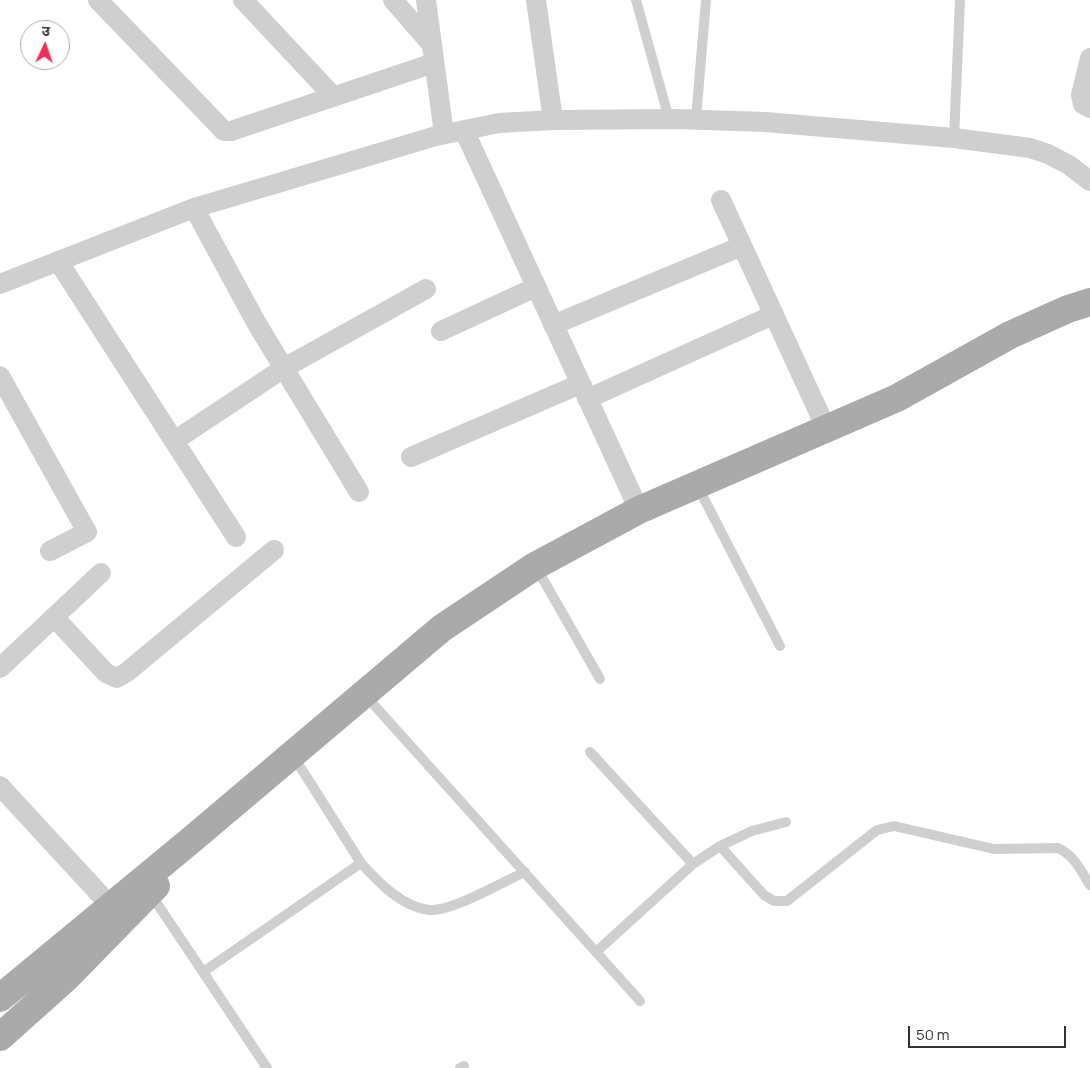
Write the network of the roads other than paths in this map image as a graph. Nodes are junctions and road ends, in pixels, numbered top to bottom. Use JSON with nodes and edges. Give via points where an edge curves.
{"nodes":[{"id":1,"x":98,"y":0,"type":"edge"},
{"id":2,"x":243,"y":0,"type":"edge"},
{"id":3,"x":393,"y":0,"type":"edge"},
{"id":4,"x":426,"y":0,"type":"edge"},
{"id":5,"x":536,"y":0,"type":"edge"},
{"id":6,"x":636,"y":0,"type":"edge"},
{"id":7,"x":706,"y":0,"type":"edge"},
{"id":8,"x":960,"y":0,"type":"edge"},
{"id":9,"x":433,"y":54,"type":"junction"},
{"id":10,"x":1090,"y":58,"type":"edge"},
{"id":11,"x":334,"y":96,"type":"junction"},
{"id":12,"x":1090,"y":108,"type":"edge"},
{"id":13,"x":669,"y":119,"type":"junction"},
{"id":14,"x":696,"y":119,"type":"junction"},
{"id":15,"x":553,"y":120,"type":"junction"},
{"id":16,"x":464,"y":130,"type":"junction"},
{"id":17,"x":444,"y":134,"type":"junction"},
{"id":18,"x":954,"y":138,"type":"junction"},
{"id":19,"x":1090,"y":181,"type":"edge"},
{"id":20,"x":722,"y":200,"type":"dead end"},
{"id":21,"x":194,"y":208,"type":"junction"},
{"id":22,"x":742,"y":246,"type":"junction"},
{"id":23,"x":58,"y":261,"type":"junction"},
{"id":24,"x":0,"y":284,"type":"edge"},
{"id":25,"x":536,"y":287,"type":"junction"},
{"id":26,"x":426,"y":289,"type":"dead end"},
{"id":27,"x":1090,"y":302,"type":"edge"},
{"id":28,"x":773,"y":315,"type":"junction"},
{"id":29,"x":553,"y":325,"type":"junction"},
{"id":30,"x":441,"y":331,"type":"dead end"},
{"id":31,"x":284,"y":368,"type":"junction"},
{"id":32,"x":0,"y":376,"type":"edge"},
{"id":33,"x":584,"y":392,"type":"junction"},
{"id":34,"x":826,"y":428,"type":"junction"},
{"id":35,"x":174,"y":441,"type":"junction"},
{"id":36,"x":411,"y":457,"type":"dead end"},
{"id":37,"x":697,"y":485,"type":"junction"},
{"id":38,"x":359,"y":492,"type":"dead end"},
{"id":39,"x":639,"y":510,"type":"junction"},
{"id":40,"x":236,"y":536,"type":"dead end"},
{"id":41,"x":50,"y":550,"type":"dead end"},
{"id":42,"x":274,"y":550,"type":"dead end"},
{"id":43,"x":535,"y":566,"type":"junction"},
{"id":44,"x":101,"y":574,"type":"dead end"},
{"id":45,"x":54,"y":617,"type":"junction"},
{"id":46,"x":780,"y":646,"type":"dead end"},
{"id":47,"x":3,"y":658,"type":"edge"},
{"id":48,"x":600,"y":678,"type":"dead end"},
{"id":49,"x":363,"y":694,"type":"junction"},
{"id":50,"x":590,"y":752,"type":"dead end"},
{"id":51,"x":292,"y":754,"type":"junction"},
{"id":52,"x":0,"y":786,"type":"edge"},
{"id":53,"x":786,"y":822,"type":"dead end"},
{"id":54,"x":720,"y":846,"type":"junction"},
{"id":55,"x":361,"y":863,"type":"junction"},
{"id":56,"x":693,"y":864,"type":"junction"},
{"id":57,"x":525,"y":872,"type":"junction"},
{"id":58,"x":1090,"y":886,"type":"edge"},
{"id":59,"x":146,"y":887,"type":"junction"},
{"id":60,"x":117,"y":913,"type":"junction"},
{"id":61,"x":596,"y":952,"type":"junction"},
{"id":62,"x":203,"y":972,"type":"junction"},
{"id":63,"x":0,"y":998,"type":"edge"},
{"id":64,"x":640,"y":1001,"type":"dead end"},
{"id":65,"x":0,"y":1037,"type":"edge"},
{"id":66,"x":267,"y":1068,"type":"edge"}],
"edges":[{"from":1,"to":11,"type":"street","via":[[224,131]]},
{"from":2,"to":11,"type":"street"},
{"from":3,"to":9,"type":"street"},
{"from":4,"to":9,"type":"street"},
{"from":5,"to":15,"type":"street"},
{"from":6,"to":13,"type":"lane"},
{"from":7,"to":14,"type":"lane"},
{"from":8,"to":18,"type":"lane"},
{"from":9,"to":11,"type":"street"},
{"from":9,"to":17,"type":"street"},
{"from":10,"to":12,"type":"street","via":[[1081,95],[1084,104]]},
{"from":13,"to":14,"type":"street"},
{"from":13,"to":15,"type":"street"},
{"from":14,"to":18,"type":"street"},
{"from":15,"to":16,"type":"street","via":[[498,123]]},
{"from":16,"to":17,"type":"street"},
{"from":16,"to":25,"type":"street"},
{"from":17,"to":21,"type":"street"},
{"from":18,"to":19,"type":"street","via":[[1030,148],[1069,165]]},
{"from":20,"to":22,"type":"street"},
{"from":21,"to":23,"type":"street"},
{"from":21,"to":31,"type":"street"},
{"from":22,"to":28,"type":"street"},
{"from":22,"to":29,"type":"street"},
{"from":23,"to":24,"type":"street"},
{"from":23,"to":35,"type":"street"},
{"from":25,"to":29,"type":"street"},
{"from":25,"to":30,"type":"street"},
{"from":26,"to":31,"type":"street"},
{"from":27,"to":34,"type":"main road","via":[[1010,336],[897,398]]},
{"from":28,"to":33,"type":"street"},
{"from":28,"to":34,"type":"street"},
{"from":29,"to":33,"type":"street"},
{"from":31,"to":35,"type":"street"},
{"from":31,"to":38,"type":"street"},
{"from":32,"to":41,"type":"street","via":[[86,532]]},
{"from":33,"to":36,"type":"street"},
{"from":33,"to":39,"type":"street"},
{"from":34,"to":37,"type":"main road"},
{"from":35,"to":40,"type":"street"},
{"from":37,"to":39,"type":"main road"},
{"from":37,"to":46,"type":"lane"},
{"from":39,"to":43,"type":"main road"},
{"from":42,"to":45,"type":"street","via":[[117,678],[106,672]]},
{"from":43,"to":48,"type":"lane"},
{"from":43,"to":49,"type":"main road","via":[[442,628]]},
{"from":44,"to":45,"type":"street"},
{"from":45,"to":47,"type":"street"},
{"from":49,"to":51,"type":"main road"},
{"from":49,"to":57,"type":"lane"},
{"from":50,"to":56,"type":"lane"},
{"from":51,"to":55,"type":"lane"},
{"from":51,"to":59,"type":"main road","via":[[190,841]]},
{"from":52,"to":60,"type":"street"},
{"from":53,"to":54,"type":"lane","via":[[752,831]]},
{"from":54,"to":56,"type":"lane"},
{"from":54,"to":58,"type":"lane","via":[[774,901],[787,901],[877,830],[894,826],[994,849],[1058,848],[1075,860]]},
{"from":55,"to":57,"type":"lane","via":[[391,892],[417,907],[430,910],[448,907]]},
{"from":55,"to":62,"type":"lane"},
{"from":56,"to":61,"type":"lane"},
{"from":57,"to":61,"type":"lane"},
{"from":59,"to":60,"type":"main road"},
{"from":59,"to":62,"type":"lane"},
{"from":60,"to":63,"type":"main road"},
{"from":60,"to":65,"type":"main road","via":[[67,977]]},
{"from":61,"to":64,"type":"lane"},
{"from":62,"to":66,"type":"lane"}]}
